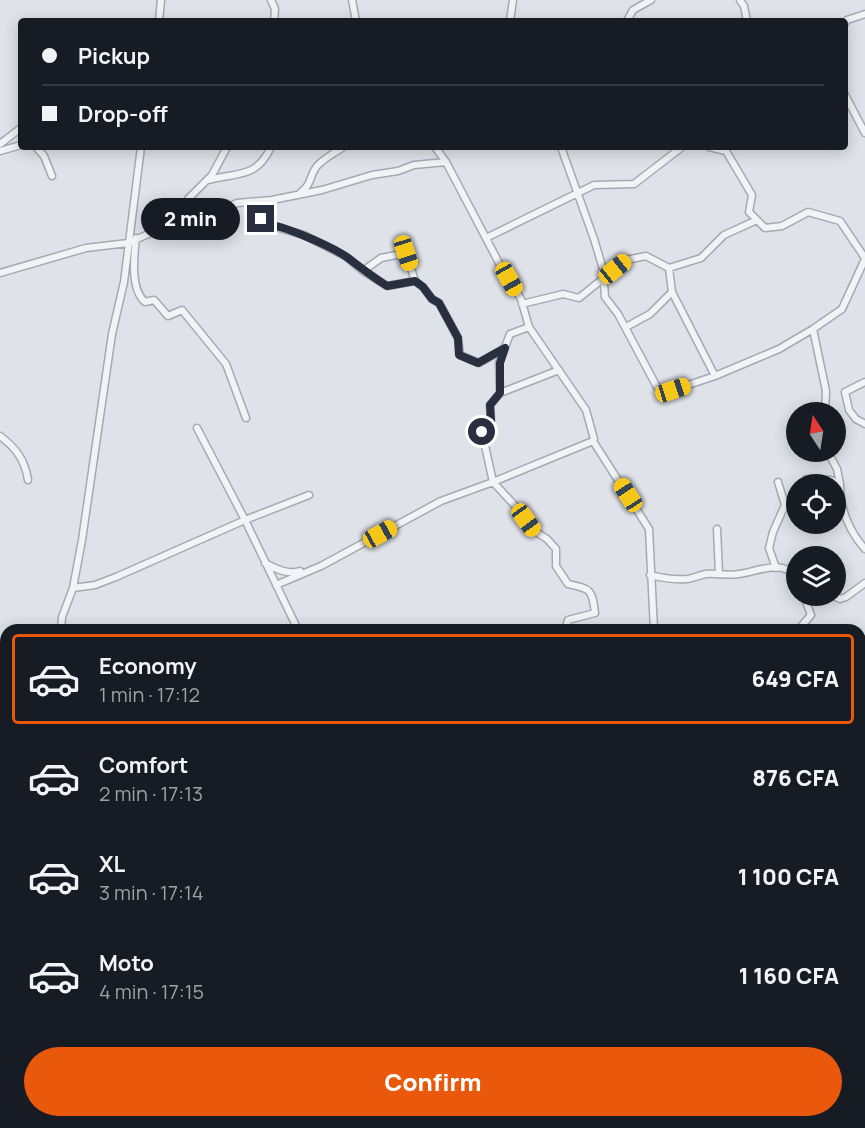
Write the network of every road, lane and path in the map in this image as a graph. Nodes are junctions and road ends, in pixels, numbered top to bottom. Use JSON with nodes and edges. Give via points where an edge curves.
{"nodes":[{"id":1,"x":161,"y":0,"type":"edge"},
{"id":2,"x":271,"y":0,"type":"edge"},
{"id":3,"x":351,"y":0,"type":"edge"},
{"id":4,"x":513,"y":0,"type":"edge"},
{"id":5,"x":651,"y":0,"type":"edge"},
{"id":6,"x":742,"y":2,"type":"edge"},
{"id":7,"x":865,"y":14,"type":"edge"},
{"id":8,"x":159,"y":18,"type":"edge"},
{"id":9,"x":274,"y":18,"type":"edge"},
{"id":10,"x":355,"y":18,"type":"edge"},
{"id":11,"x":510,"y":18,"type":"edge"},
{"id":12,"x":629,"y":18,"type":"edge"},
{"id":13,"x":746,"y":18,"type":"edge"},
{"id":14,"x":848,"y":20,"type":"edge"},
{"id":15,"x":848,"y":101,"type":"edge"},
{"id":16,"x":18,"y":130,"type":"edge"},
{"id":17,"x":865,"y":133,"type":"edge"},
{"id":18,"x":0,"y":144,"type":"edge"},
{"id":19,"x":18,"y":146,"type":"edge"},
{"id":20,"x":39,"y":150,"type":"edge"},
{"id":21,"x":141,"y":150,"type":"edge"},
{"id":22,"x":225,"y":150,"type":"edge"},
{"id":23,"x":270,"y":150,"type":"edge"},
{"id":24,"x":339,"y":150,"type":"edge"},
{"id":25,"x":437,"y":150,"type":"edge"},
{"id":26,"x":562,"y":150,"type":"edge"},
{"id":27,"x":678,"y":150,"type":"edge"},
{"id":28,"x":722,"y":150,"type":"edge"},
{"id":29,"x":0,"y":151,"type":"edge"},
{"id":30,"x":446,"y":162,"type":"junction"},
{"id":31,"x":52,"y":176,"type":"dead end"},
{"id":32,"x":207,"y":180,"type":"junction"},
{"id":33,"x":297,"y":195,"type":"junction"},
{"id":34,"x":578,"y":195,"type":"junction"},
{"id":35,"x":250,"y":202,"type":"junction"},
{"id":36,"x":175,"y":220,"type":"junction"},
{"id":37,"x":757,"y":220,"type":"junction"},
{"id":38,"x":136,"y":238,"type":"junction"},
{"id":39,"x":486,"y":238,"type":"junction"},
{"id":40,"x":128,"y":243,"type":"junction"},
{"id":41,"x":865,"y":258,"type":"edge"},
{"id":42,"x":669,"y":268,"type":"junction"},
{"id":43,"x":363,"y":271,"type":"junction"},
{"id":44,"x":0,"y":273,"type":"edge"},
{"id":45,"x":858,"y":273,"type":"junction"},
{"id":46,"x":865,"y":278,"type":"edge"},
{"id":47,"x":603,"y":279,"type":"junction"},
{"id":48,"x":415,"y":281,"type":"junction"},
{"id":49,"x":672,"y":292,"type":"junction"},
{"id":50,"x":522,"y":304,"type":"junction"},
{"id":51,"x":529,"y":327,"type":"junction"},
{"id":52,"x":626,"y":327,"type":"junction"},
{"id":53,"x":813,"y":329,"type":"junction"},
{"id":54,"x":505,"y":348,"type":"junction"},
{"id":55,"x":559,"y":370,"type":"junction"},
{"id":56,"x":715,"y":376,"type":"junction"},
{"id":57,"x":865,"y":382,"type":"edge"},
{"id":58,"x":500,"y":393,"type":"junction"},
{"id":59,"x":825,"y":402,"type":"edge"},
{"id":60,"x":246,"y":418,"type":"dead end"},
{"id":61,"x":865,"y":424,"type":"edge"},
{"id":62,"x":197,"y":428,"type":"dead end"},
{"id":63,"x":0,"y":436,"type":"edge"},
{"id":64,"x":593,"y":441,"type":"junction"},
{"id":65,"x":28,"y":480,"type":"dead end"},
{"id":66,"x":493,"y":482,"type":"junction"},
{"id":67,"x":778,"y":482,"type":"dead end"},
{"id":68,"x":309,"y":495,"type":"dead end"},
{"id":69,"x":846,"y":518,"type":"edge"},
{"id":70,"x":245,"y":520,"type":"junction"},
{"id":71,"x":717,"y":529,"type":"dead end"},
{"id":72,"x":865,"y":549,"type":"edge"},
{"id":73,"x":264,"y":562,"type":"junction"},
{"id":74,"x":321,"y":566,"type":"junction"},
{"id":75,"x":776,"y":567,"type":"junction"},
{"id":76,"x":786,"y":570,"type":"edge"},
{"id":77,"x":719,"y":574,"type":"junction"},
{"id":78,"x":650,"y":575,"type":"junction"},
{"id":79,"x":865,"y":584,"type":"edge"},
{"id":80,"x":276,"y":585,"type":"junction"},
{"id":81,"x":73,"y":588,"type":"junction"},
{"id":82,"x":846,"y":597,"type":"edge"},
{"id":83,"x":808,"y":606,"type":"edge"},
{"id":84,"x":61,"y":624,"type":"edge"},
{"id":85,"x":295,"y":624,"type":"edge"},
{"id":86,"x":567,"y":624,"type":"edge"},
{"id":87,"x":654,"y":624,"type":"edge"},
{"id":88,"x":804,"y":624,"type":"edge"}],
"edges":[{"from":1,"to":8,"type":"street"},
{"from":2,"to":9,"type":"street"},
{"from":3,"to":10,"type":"street"},
{"from":4,"to":11,"type":"street"},
{"from":5,"to":12,"type":"street","via":[[633,10]]},
{"from":6,"to":13,"type":"street"},
{"from":7,"to":14,"type":"street"},
{"from":15,"to":17,"type":"street"},
{"from":16,"to":18,"type":"street"},
{"from":19,"to":29,"type":"street"},
{"from":20,"to":31,"type":"street"},
{"from":21,"to":40,"type":"street"},
{"from":22,"to":32,"type":"street"},
{"from":23,"to":32,"type":"street","via":[[251,171]]},
{"from":24,"to":33,"type":"street","via":[[318,165],[309,185]]},
{"from":25,"to":30,"type":"street"},
{"from":26,"to":34,"type":"street"},
{"from":27,"to":34,"type":"street","via":[[634,184],[594,185]]},
{"from":28,"to":37,"type":"street","via":[[752,195],[749,212]]},
{"from":30,"to":33,"type":"street","via":[[414,165]]},
{"from":30,"to":39,"type":"street"},
{"from":32,"to":36,"type":"street"},
{"from":33,"to":35,"type":"street"},
{"from":34,"to":39,"type":"street"},
{"from":34,"to":47,"type":"street"},
{"from":35,"to":36,"type":"street","via":[[237,203],[213,214]]},
{"from":35,"to":43,"type":"street","via":[[265,224],[304,235],[347,257]]},
{"from":36,"to":38,"type":"street"},
{"from":37,"to":41,"type":"street","via":[[765,228],[782,226],[808,212],[840,221]]},
{"from":37,"to":42,"type":"street","via":[[724,235],[700,258]]},
{"from":38,"to":40,"type":"street"},
{"from":38,"to":60,"type":"street","via":[[133,270],[141,299],[154,300],[168,316],[182,310],[226,364]]},
{"from":39,"to":50,"type":"street"},
{"from":40,"to":44,"type":"street","via":[[74,251]]},
{"from":40,"to":81,"type":"street"},
{"from":41,"to":45,"type":"street"},
{"from":42,"to":47,"type":"street","via":[[646,256],[626,260]]},
{"from":42,"to":49,"type":"street"},
{"from":43,"to":48,"type":"street","via":[[387,286]]},
{"from":43,"to":48,"type":"street","via":[[381,258],[406,253]]},
{"from":45,"to":46,"type":"street"},
{"from":45,"to":53,"type":"street","via":[[842,309]]},
{"from":47,"to":50,"type":"street","via":[[579,298],[563,294]]},
{"from":47,"to":52,"type":"street","via":[[605,297]]},
{"from":48,"to":54,"type":"street","via":[[439,303],[458,338],[459,355],[478,363]]},
{"from":49,"to":52,"type":"street","via":[[650,314]]},
{"from":49,"to":56,"type":"street"},
{"from":50,"to":51,"type":"street"},
{"from":51,"to":54,"type":"street","via":[[510,334]]},
{"from":51,"to":55,"type":"street"},
{"from":52,"to":56,"type":"street","via":[[657,387],[673,390]]},
{"from":53,"to":56,"type":"street"},
{"from":53,"to":59,"type":"street"},
{"from":54,"to":58,"type":"street","via":[[500,363]]},
{"from":55,"to":58,"type":"street"},
{"from":55,"to":64,"type":"street","via":[[586,410]]},
{"from":57,"to":61,"type":"street","via":[[845,392],[849,410]]},
{"from":58,"to":66,"type":"street","via":[[490,405],[491,421],[482,432]]},
{"from":62,"to":70,"type":"street"},
{"from":63,"to":65,"type":"street","via":[[21,457]]},
{"from":64,"to":66,"type":"street"},
{"from":64,"to":78,"type":"street","via":[[649,529]]},
{"from":66,"to":74,"type":"street","via":[[441,501]]},
{"from":66,"to":86,"type":"street","via":[[534,530],[556,549],[556,566],[568,584],[587,588],[592,594],[594,613],[568,620]]},
{"from":67,"to":75,"type":"street","via":[[784,505],[769,548]]},
{"from":68,"to":70,"type":"street"},
{"from":69,"to":72,"type":"street","via":[[854,537]]},
{"from":70,"to":73,"type":"street"},
{"from":70,"to":81,"type":"street","via":[[116,577]]},
{"from":71,"to":77,"type":"street"},
{"from":73,"to":74,"type":"street","via":[[276,570],[295,573]]},
{"from":73,"to":80,"type":"street"},
{"from":74,"to":80,"type":"street"},
{"from":75,"to":76,"type":"street"},
{"from":75,"to":77,"type":"street"},
{"from":77,"to":78,"type":"street","via":[[688,579]]},
{"from":78,"to":87,"type":"street"},
{"from":79,"to":82,"type":"street"},
{"from":80,"to":85,"type":"street"},
{"from":81,"to":84,"type":"street"},
{"from":83,"to":88,"type":"street","via":[[812,615]]}]}
